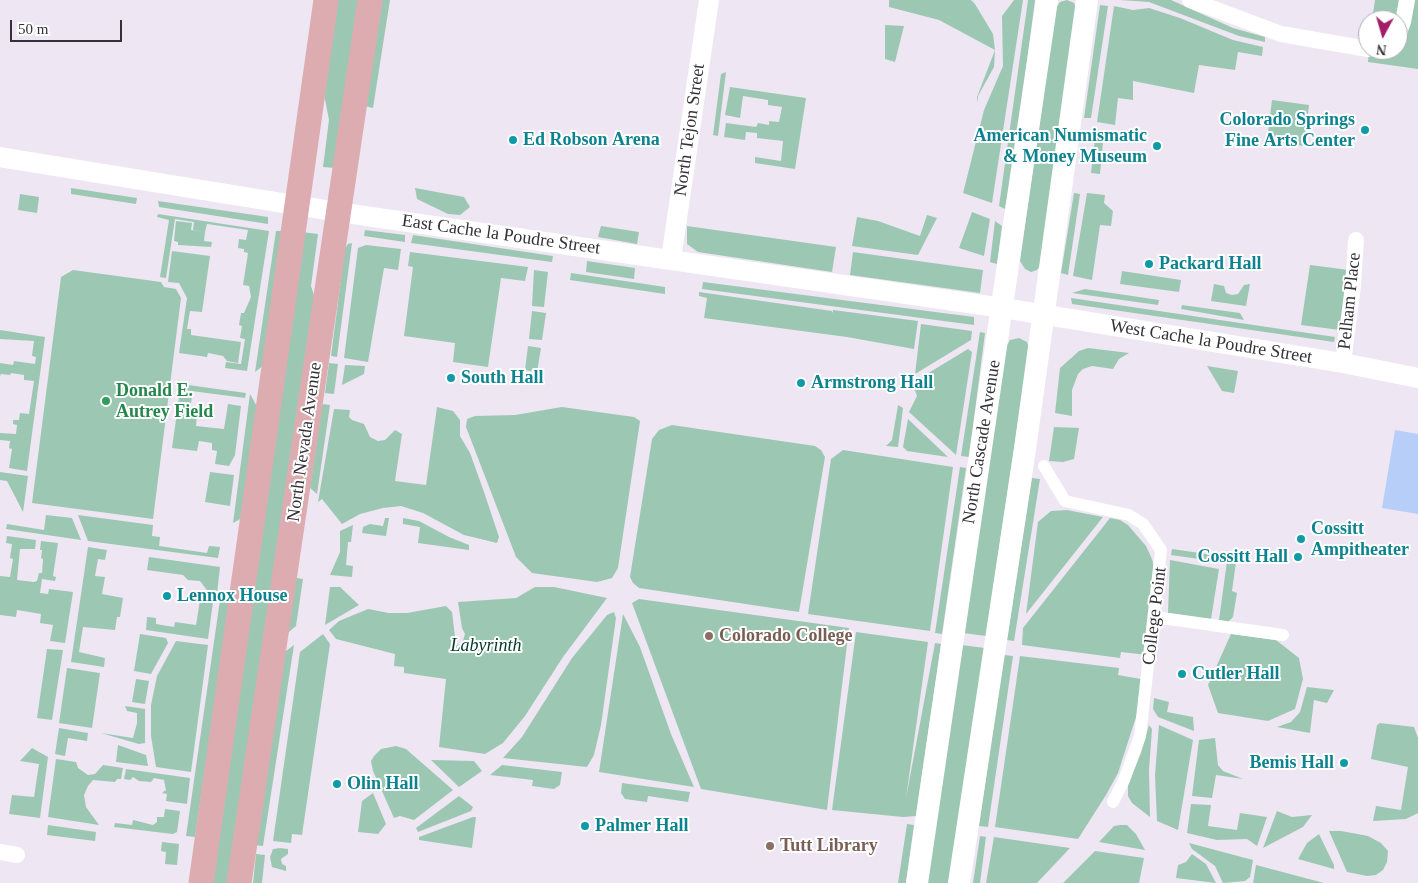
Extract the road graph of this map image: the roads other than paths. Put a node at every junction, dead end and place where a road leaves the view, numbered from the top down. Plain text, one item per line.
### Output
1 (326, 0) edge
2 (370, 0) edge
3 (709, 0) edge
4 (1047, 0) edge
5 (1087, 0) edge
6 (1190, 0) edge
7 (1358, 47) edge
8 (0, 157) edge
9 (297, 205) junction
10 (338, 212) junction
11 (1356, 240) dead end
12 (671, 259) junction
13 (1003, 308) junction
14 (1043, 315) junction
15 (1343, 363) junction
16 (1418, 378) edge
17 (1044, 466) dead end
18 (1154, 617) junction
19 (1284, 635) dead end
20 (1113, 802) dead end
21 (0, 852) edge
22 (17, 855) dead end
23 (201, 883) edge
24 (239, 883) edge
25 (917, 883) edge
26 (959, 883) edge

1 - 9 main road
2 - 10 main road, North Nevada Avenue
3 - 12 street, North Tejon Street
4 - 13 main road, North Cascade Avenue
5 - 14 main road
6 - 7 street
8 - 9 street, East Cache la Poudre Street
9 - 10 street, East Cache la Poudre Street
9 - 23 main road
10 - 12 street, East Cache la Poudre Street
10 - 24 main road, North Nevada Avenue
11 - 15 street, Pelham Place
12 - 13 street, East Cache la Poudre Street
13 - 14 street, West Cache la Poudre Street
13 - 25 main road, North Cascade Avenue
14 - 15 street, West Cache la Poudre Street
14 - 26 main road
15 - 16 street, West Cache la Poudre Street
17 - 18 street, College Point
18 - 19 street
18 - 20 street, College Point
21 - 22 street

